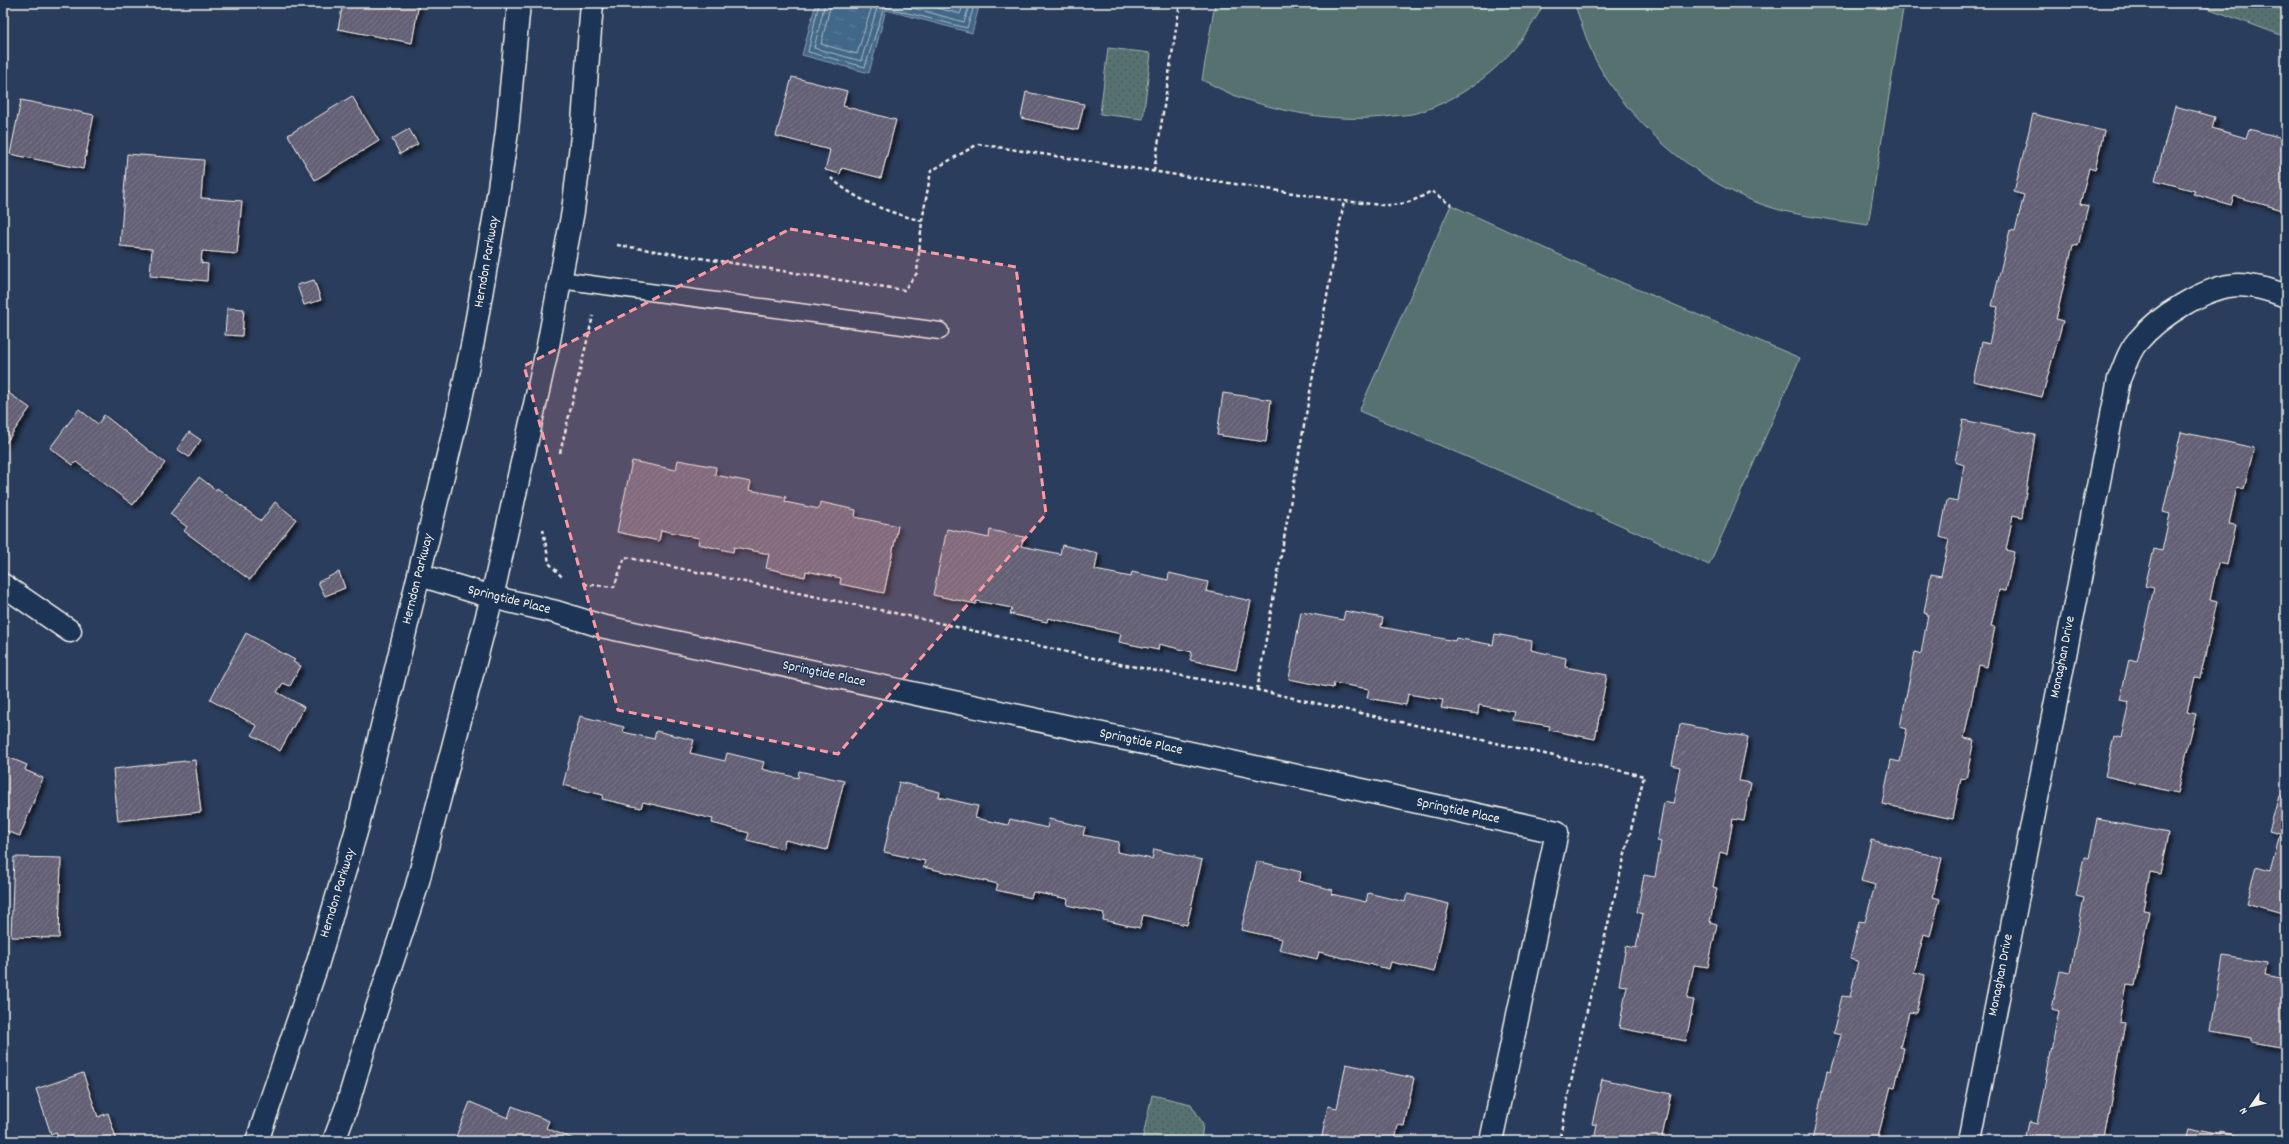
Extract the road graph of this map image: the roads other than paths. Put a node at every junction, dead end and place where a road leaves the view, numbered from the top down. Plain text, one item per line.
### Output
1 (519, 3) edge
2 (592, 3) edge
3 (560, 280) junction
4 (2286, 296) edge
5 (940, 331) dead end
6 (420, 575) junction
7 (3, 585) edge
8 (492, 597) junction
9 (70, 631) dead end
10 (257, 1141) edge
11 (334, 1141) edge
12 (1491, 1141) edge
13 (1970, 1141) edge

1 - 6 street, Herndon Parkway
2 - 3 street
3 - 5 lane
3 - 8 street
4 - 13 street, Monaghan Drive
6 - 8 street, Springtide Place
6 - 10 street, Herndon Parkway
7 - 9 street
8 - 11 street
8 - 12 street, Springtide Place

